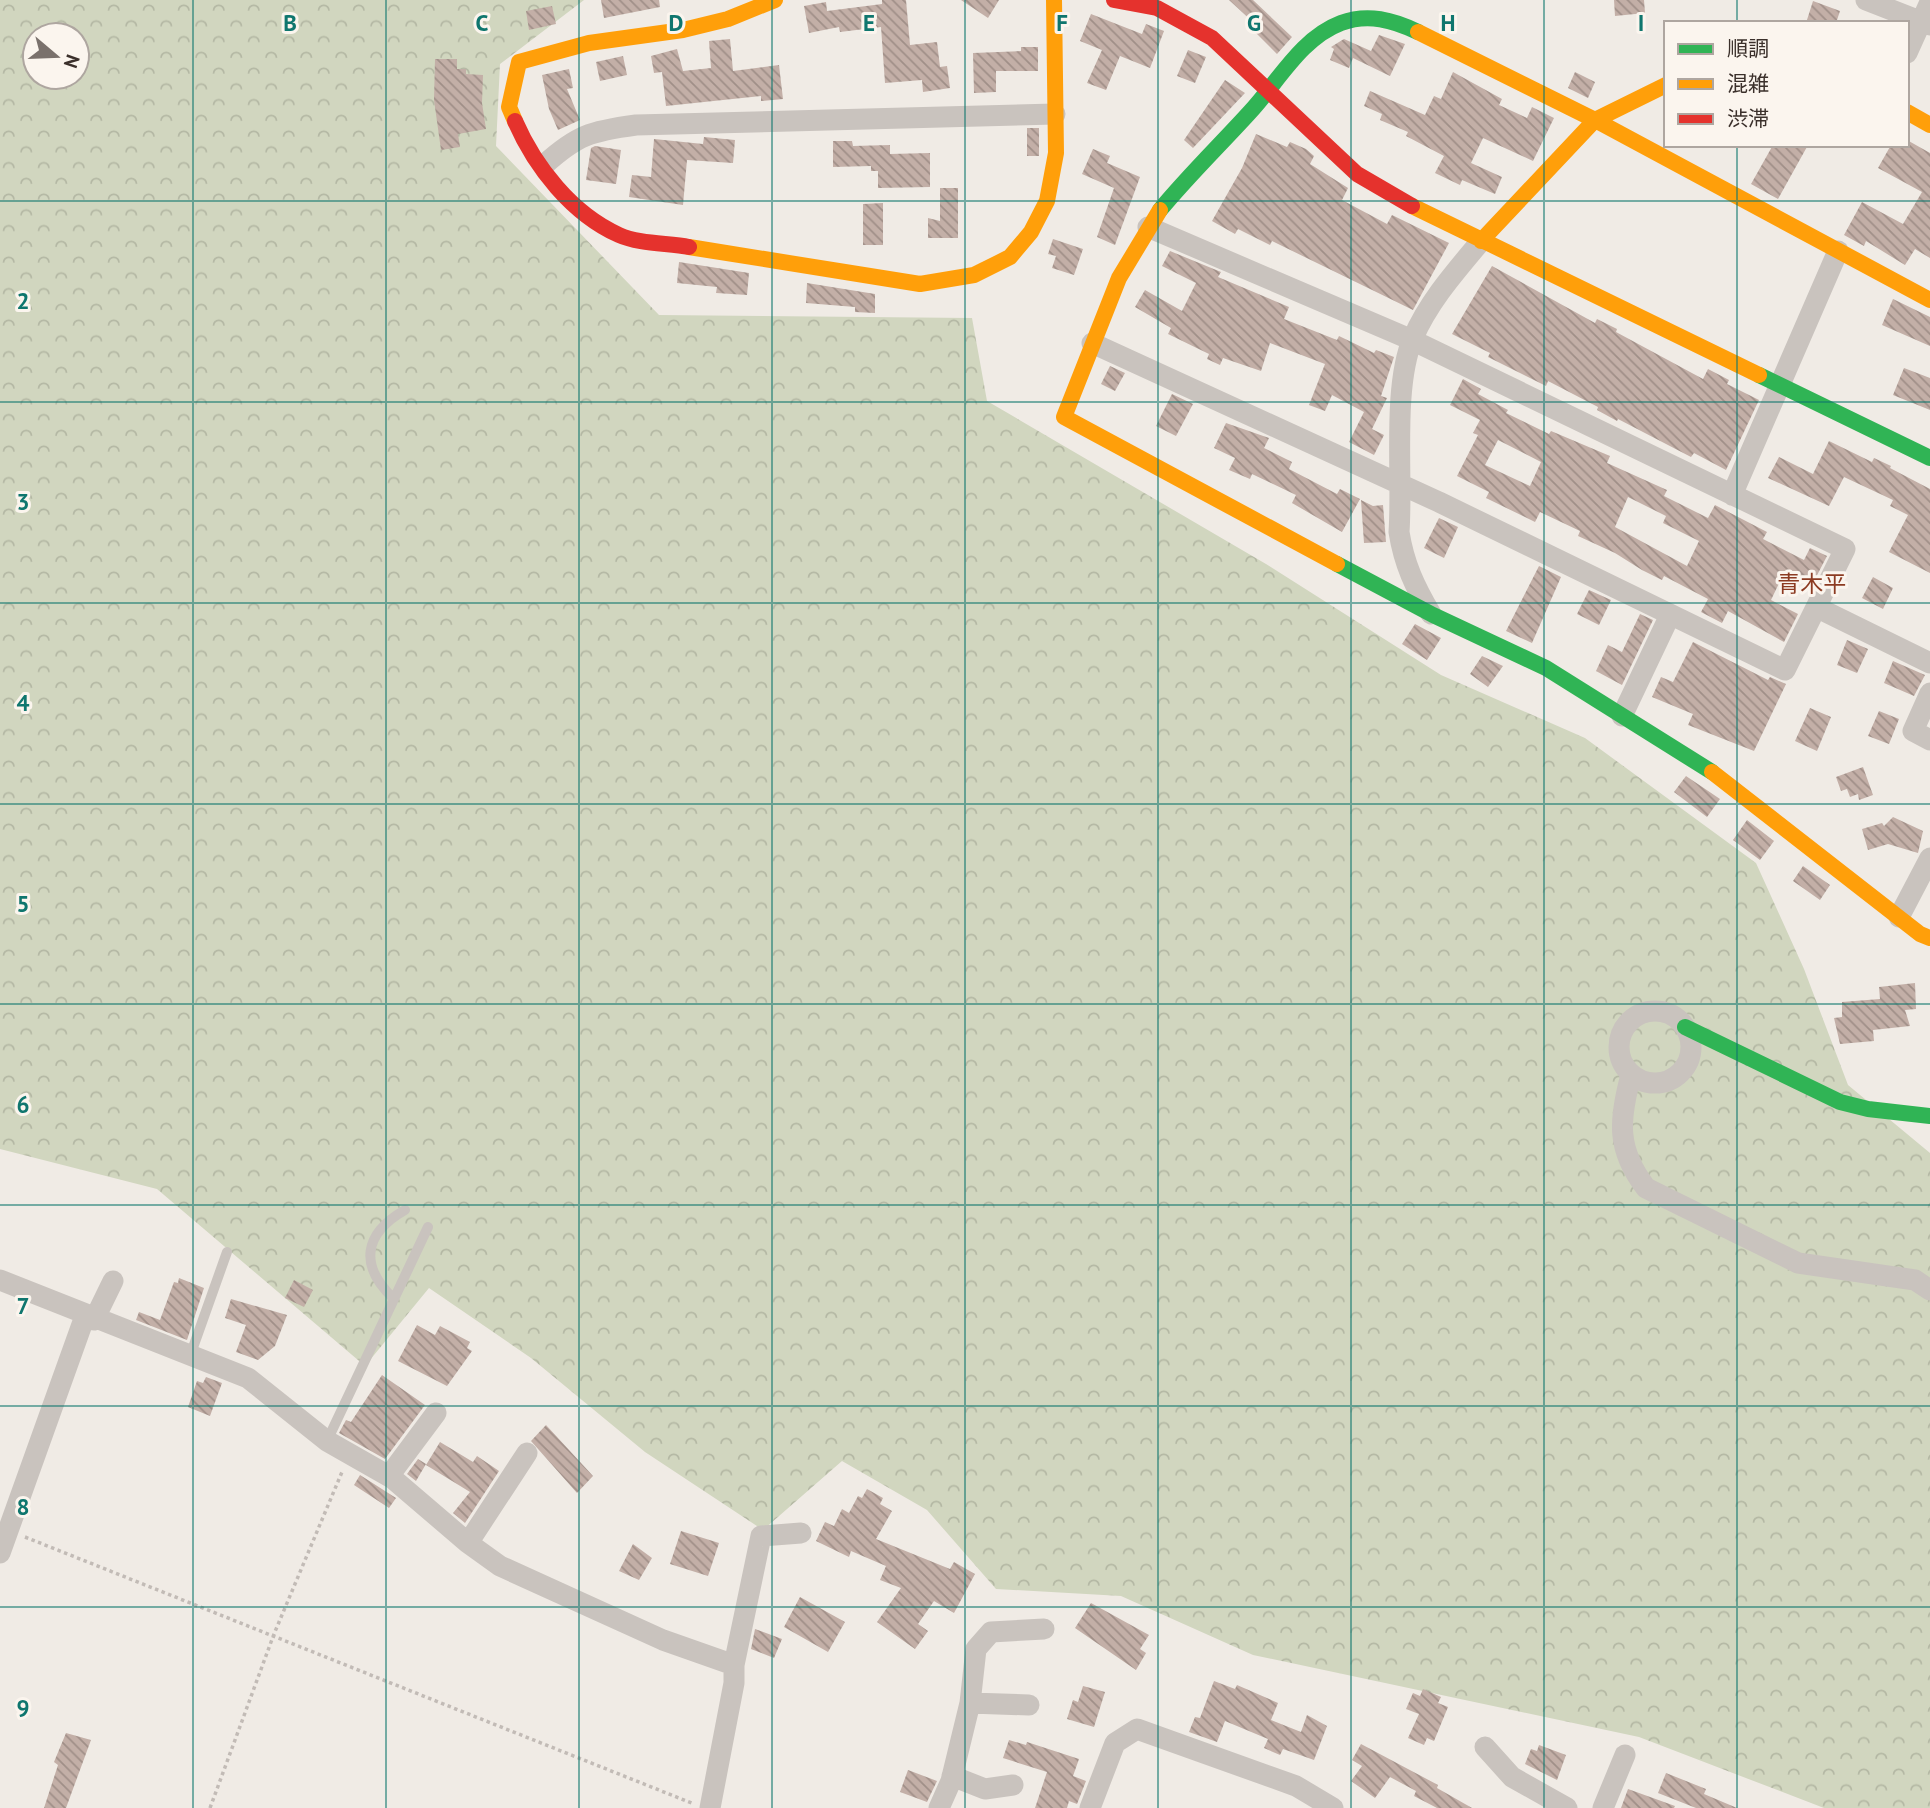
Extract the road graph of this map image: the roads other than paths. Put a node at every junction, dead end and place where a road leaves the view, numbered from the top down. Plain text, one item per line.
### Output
1 (775, 0) edge
2 (1054, 0) edge
3 (1114, 0) edge
4 (1866, 0) edge
5 (1927, 16) edge
6 (1909, 49) edge
7 (1664, 86) edge
8 (1268, 92) junction
9 (1909, 113) edge
10 (1055, 114) junction
11 (1595, 120) junction
12 (1930, 125) edge
13 (544, 165) junction
14 (1149, 227) junction
15 (1481, 241) junction
16 (1838, 251) junction
17 (1930, 300) edge
18 (1412, 340) junction
19 (1092, 343) junction
20 (1781, 386) junction
21 (1930, 458) edge
22 (1402, 485) junction
23 (1732, 495) junction
24 (1818, 608) junction
25 (1433, 615) junction
26 (1670, 615) junction
27 (1930, 663) edge
28 (1930, 693) edge
29 (1622, 716) junction
30 (1930, 740) edge
31 (1930, 858) edge
32 (1899, 917) junction
33 (1930, 938) edge
34 (1685, 1027) junction
35 (1631, 1074) junction
36 (1930, 1116) edge
37 (405, 1210) dead end
38 (428, 1227) dead end
39 (227, 1252) dead end
40 (0, 1280) edge
41 (113, 1281) dead end
42 (1930, 1290) edge
43 (394, 1299) junction
44 (90, 1318) junction
45 (190, 1356) junction
46 (436, 1413) dead end
47 (327, 1441) junction
48 (527, 1453) dead end
49 (389, 1476) junction
50 (801, 1532) dead end
51 (468, 1543) junction
52 (0, 1553) edge
53 (1044, 1629) dead end
54 (734, 1665) junction
55 (970, 1703) junction
56 (1029, 1705) dead end
57 (1485, 1747) dead end
58 (1625, 1755) dead end
59 (952, 1776) junction
60 (1013, 1785) dead end
61 (707, 1808) edge
62 (939, 1808) edge
63 (1090, 1808) edge
64 (1333, 1808) edge
65 (1567, 1808) edge
66 (1603, 1808) edge

1 - 13 street
2 - 10 street
3 - 8 street
4 - 5 street
5 - 6 street
7 - 11 street
8 - 11 street
8 - 14 street
8 - 15 street
9 - 12 street
10 - 13 street
10 - 13 street
11 - 15 street
11 - 16 street
14 - 18 street
14 - 19 street
15 - 18 street
15 - 20 street
16 - 17 street
16 - 20 street
18 - 22 street
18 - 23 street
19 - 22 street
19 - 25 street
20 - 21 street
20 - 23 street
22 - 25 street
22 - 26 street
23 - 24 street
24 - 26 street
24 - 27 street
25 - 29 street
26 - 29 street
28 - 30 street
29 - 32 street
31 - 32 street
32 - 33 street
34 - 35 street
34 - 35 street
34 - 36 street
35 - 42 street
37 - 43 lane
38 - 43 lane
39 - 45 lane
40 - 44 street
41 - 44 street
43 - 47 lane
44 - 45 street
44 - 52 street
45 - 47 street
46 - 49 street
47 - 49 street
48 - 51 street
49 - 51 street
50 - 54 street
51 - 54 street
53 - 55 street
54 - 61 street
55 - 56 street
55 - 59 street
57 - 65 street
58 - 66 street
59 - 60 street
59 - 62 street
63 - 64 street

